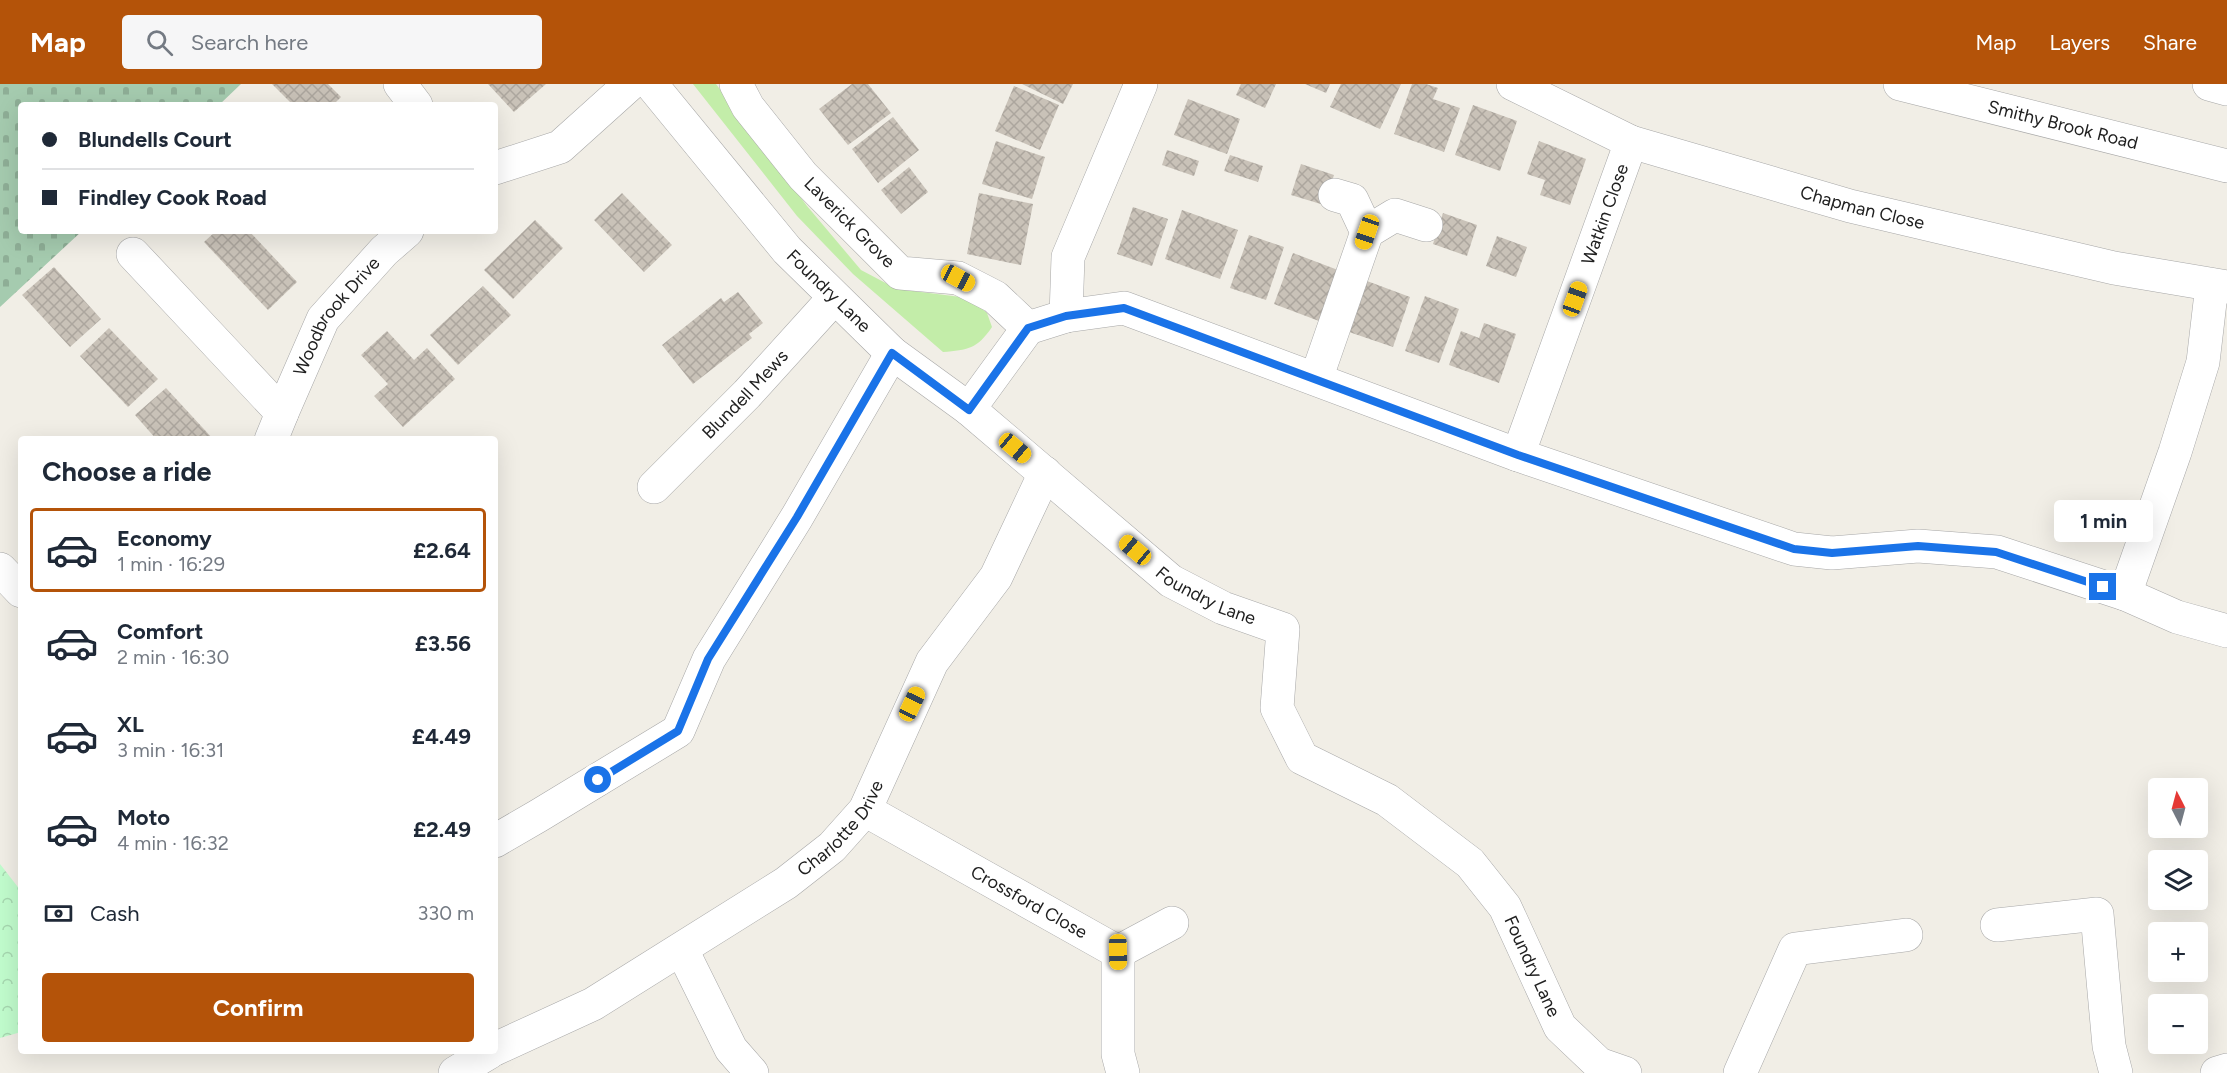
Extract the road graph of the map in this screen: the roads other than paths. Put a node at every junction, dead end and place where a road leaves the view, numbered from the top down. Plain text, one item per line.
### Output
1 (400, 84) edge
2 (630, 84) edge
3 (651, 84) edge
4 (736, 84) edge
5 (1140, 84) edge
6 (1513, 84) edge
7 (1901, 84) edge
8 (2210, 84) edge
9 (2227, 89) edge
10 (414, 102) edge
11 (1631, 142) junction
12 (2227, 166) edge
13 (498, 167) edge
14 (1335, 195) dead end
15 (1426, 225) dead end
16 (1367, 232) junction
17 (404, 234) edge
18 (133, 254) dead end
19 (2219, 286) edge
20 (834, 298) junction
21 (1066, 316) junction
22 (1028, 328) junction
23 (892, 353) junction
24 (1316, 379) junction
25 (969, 410) junction
26 (277, 426) edge
27 (1518, 455) junction
28 (1045, 473) junction
29 (654, 487) dead end
30 (0, 568) edge
31 (18, 588) edge
32 (2125, 594) junction
33 (2227, 631) edge
34 (865, 810) junction
35 (498, 839) edge
36 (1172, 923) dead end
37 (1997, 926) dead end
38 (1906, 935) dead end
39 (682, 950) junction
40 (1118, 952) junction
41 (498, 1048) edge
42 (487, 1054) edge
43 (1604, 1070) edge
44 (2227, 1070) edge
45 (455, 1073) edge
46 (752, 1073) edge
47 (1123, 1073) edge
48 (1740, 1073) edge
49 (2116, 1073) edge
50 (2217, 1073) edge

1 - 10 street
2 - 13 street
3 - 20 street, Foundry Lane
4 - 22 street, Laverick Grove
5 - 21 street
6 - 11 street, Chapman Close
7 - 12 street, Smithy Brook Road
8 - 9 street
11 - 19 street, Chapman Close
11 - 27 street, Watkin Close
14 - 16 street
15 - 16 street
16 - 24 street
17 - 26 street, Woodbrook Drive
18 - 26 street, Woodbrook Drive
19 - 32 street
20 - 23 street, Foundry Lane
20 - 29 street, Blundell Mews
21 - 22 street
21 - 24 street
22 - 25 street
23 - 25 street, Foundry Lane
23 - 35 street
24 - 27 street
25 - 28 street, Foundry Lane
27 - 32 street
28 - 34 street, Charlotte Drive
28 - 43 street, Foundry Lane
30 - 31 street
32 - 33 street
34 - 39 street, Charlotte Drive
34 - 40 street, Crossford Close
36 - 40 street
37 - 49 street
38 - 48 street
39 - 41 street, Charlotte Drive
39 - 46 street
40 - 47 street
42 - 45 street
44 - 50 street

